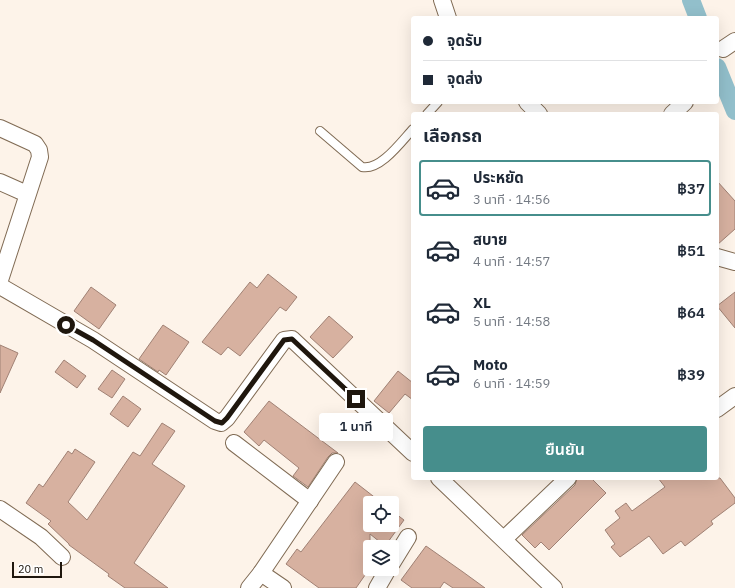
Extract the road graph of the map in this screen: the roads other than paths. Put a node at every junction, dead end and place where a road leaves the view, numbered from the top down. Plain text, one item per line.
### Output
1 (442, 0) edge
2 (447, 16) edge
3 (436, 104) edge
4 (529, 104) edge
5 (683, 104) edge
6 (429, 112) edge
7 (537, 112) edge
8 (674, 112) edge
9 (0, 128) edge
10 (320, 131) dead end
11 (411, 131) edge
12 (0, 182) edge
13 (27, 194) junction
14 (719, 258) edge
15 (735, 262) edge
16 (0, 280) edge
17 (0, 286) edge
18 (735, 396) edge
19 (719, 408) edge
20 (234, 443) dead end
21 (411, 451) edge
22 (336, 462) dead end
23 (442, 480) edge
24 (566, 480) edge
25 (310, 501) junction
26 (0, 509) edge
27 (408, 537) dead end
28 (504, 539) junction
29 (399, 552) edge
30 (62, 557) dead end
31 (261, 573) junction
32 (384, 576) edge
33 (249, 588) edge
34 (283, 588) edge
35 (377, 588) edge
36 (554, 588) edge

1 - 2 street
3 - 6 lane
4 - 7 street
5 - 8 street
9 - 13 street
10 - 11 lane
12 - 13 street
13 - 16 street
14 - 15 street
17 - 21 street
18 - 19 street
20 - 25 street
22 - 25 street
23 - 28 street
24 - 28 street
25 - 31 street
26 - 30 street
27 - 29 street
28 - 36 street
31 - 33 street
31 - 34 street
32 - 35 street

